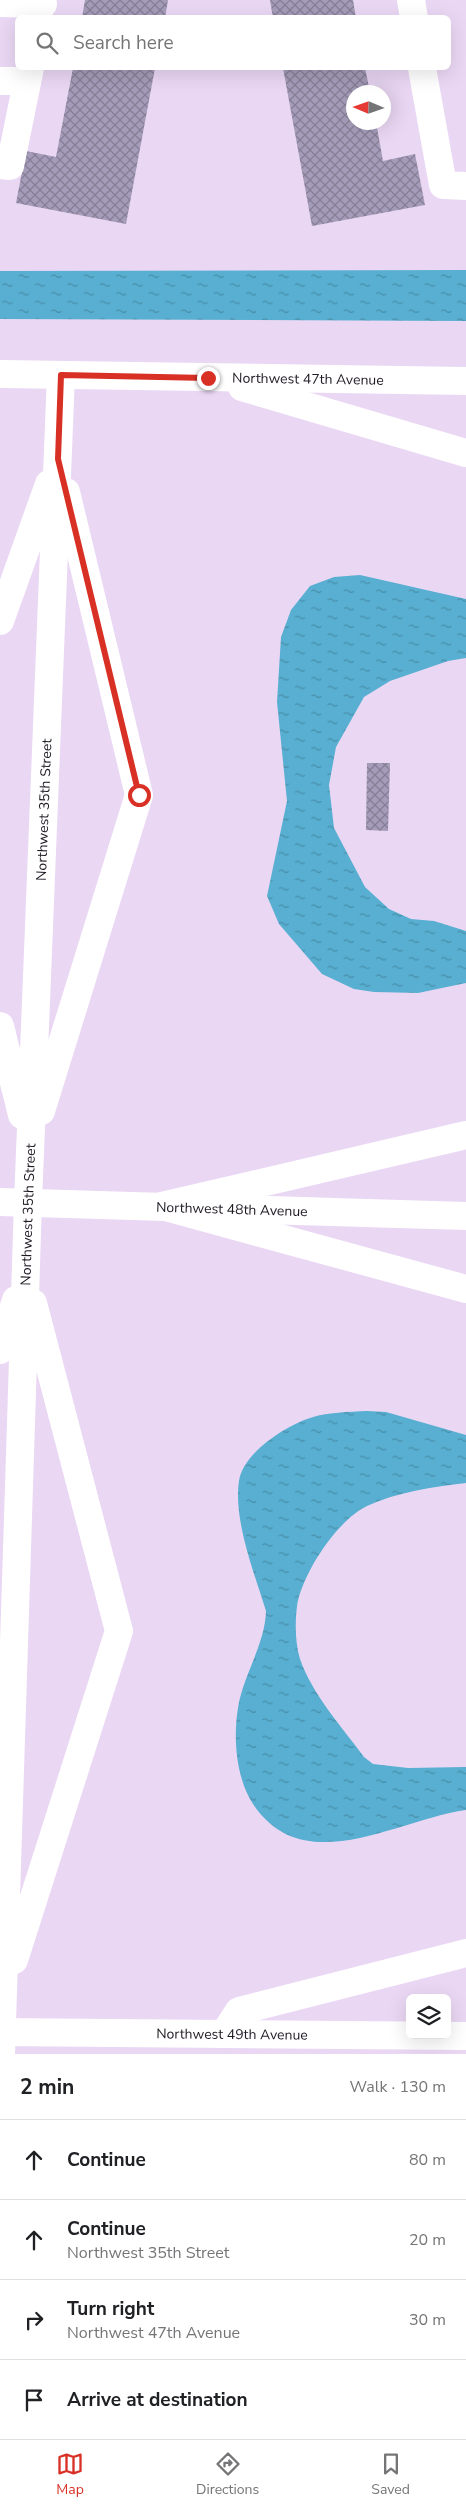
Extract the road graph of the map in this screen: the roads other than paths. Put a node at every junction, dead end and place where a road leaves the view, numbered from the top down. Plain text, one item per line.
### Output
1 (411, 0) edge
2 (0, 4) edge
3 (42, 7) edge
4 (414, 15) edge
5 (423, 70) edge
6 (28, 74) edge
7 (0, 81) edge
8 (0, 165) edge
9 (455, 185) edge
10 (0, 374) edge
11 (61, 375) junction
12 (208, 378) junction
13 (466, 381) edge
14 (466, 453) edge
15 (58, 459) junction
16 (0, 621) edge
17 (0, 1026) edge
18 (466, 1135) edge
19 (30, 1147) junction
20 (0, 1202) edge
21 (28, 1202) junction
22 (162, 1206) junction
23 (466, 1216) edge
24 (26, 1272) junction
25 (466, 1289) edge
26 (0, 1350) edge
27 (466, 1953) edge
28 (2, 1986) edge
29 (224, 2034) junction
30 (466, 2036) edge
31 (1, 2039) edge

1 - 4 street
2 - 3 street
5 - 9 street
6 - 7 street
6 - 8 street
10 - 11 street, Northwest 47th Avenue
11 - 12 street, Northwest 47th Avenue
11 - 15 street, Northwest 35th Street
12 - 13 street, Northwest 47th Avenue
12 - 14 street
15 - 16 street
15 - 19 street, Northwest 35th Street
15 - 19 street
17 - 19 street
18 - 22 street
19 - 21 street, Northwest 35th Street
20 - 21 street, Northwest 48th Avenue
21 - 22 street, Northwest 48th Avenue
21 - 24 street, Northwest 35th Street
22 - 23 street, Northwest 48th Avenue
22 - 25 street
24 - 26 street
24 - 28 street, Northwest 35th Street
24 - 28 street
27 - 29 street
28 - 31 street, Northwest 35th Street
29 - 30 street, Northwest 49th Avenue
29 - 31 street, Northwest 49th Avenue

